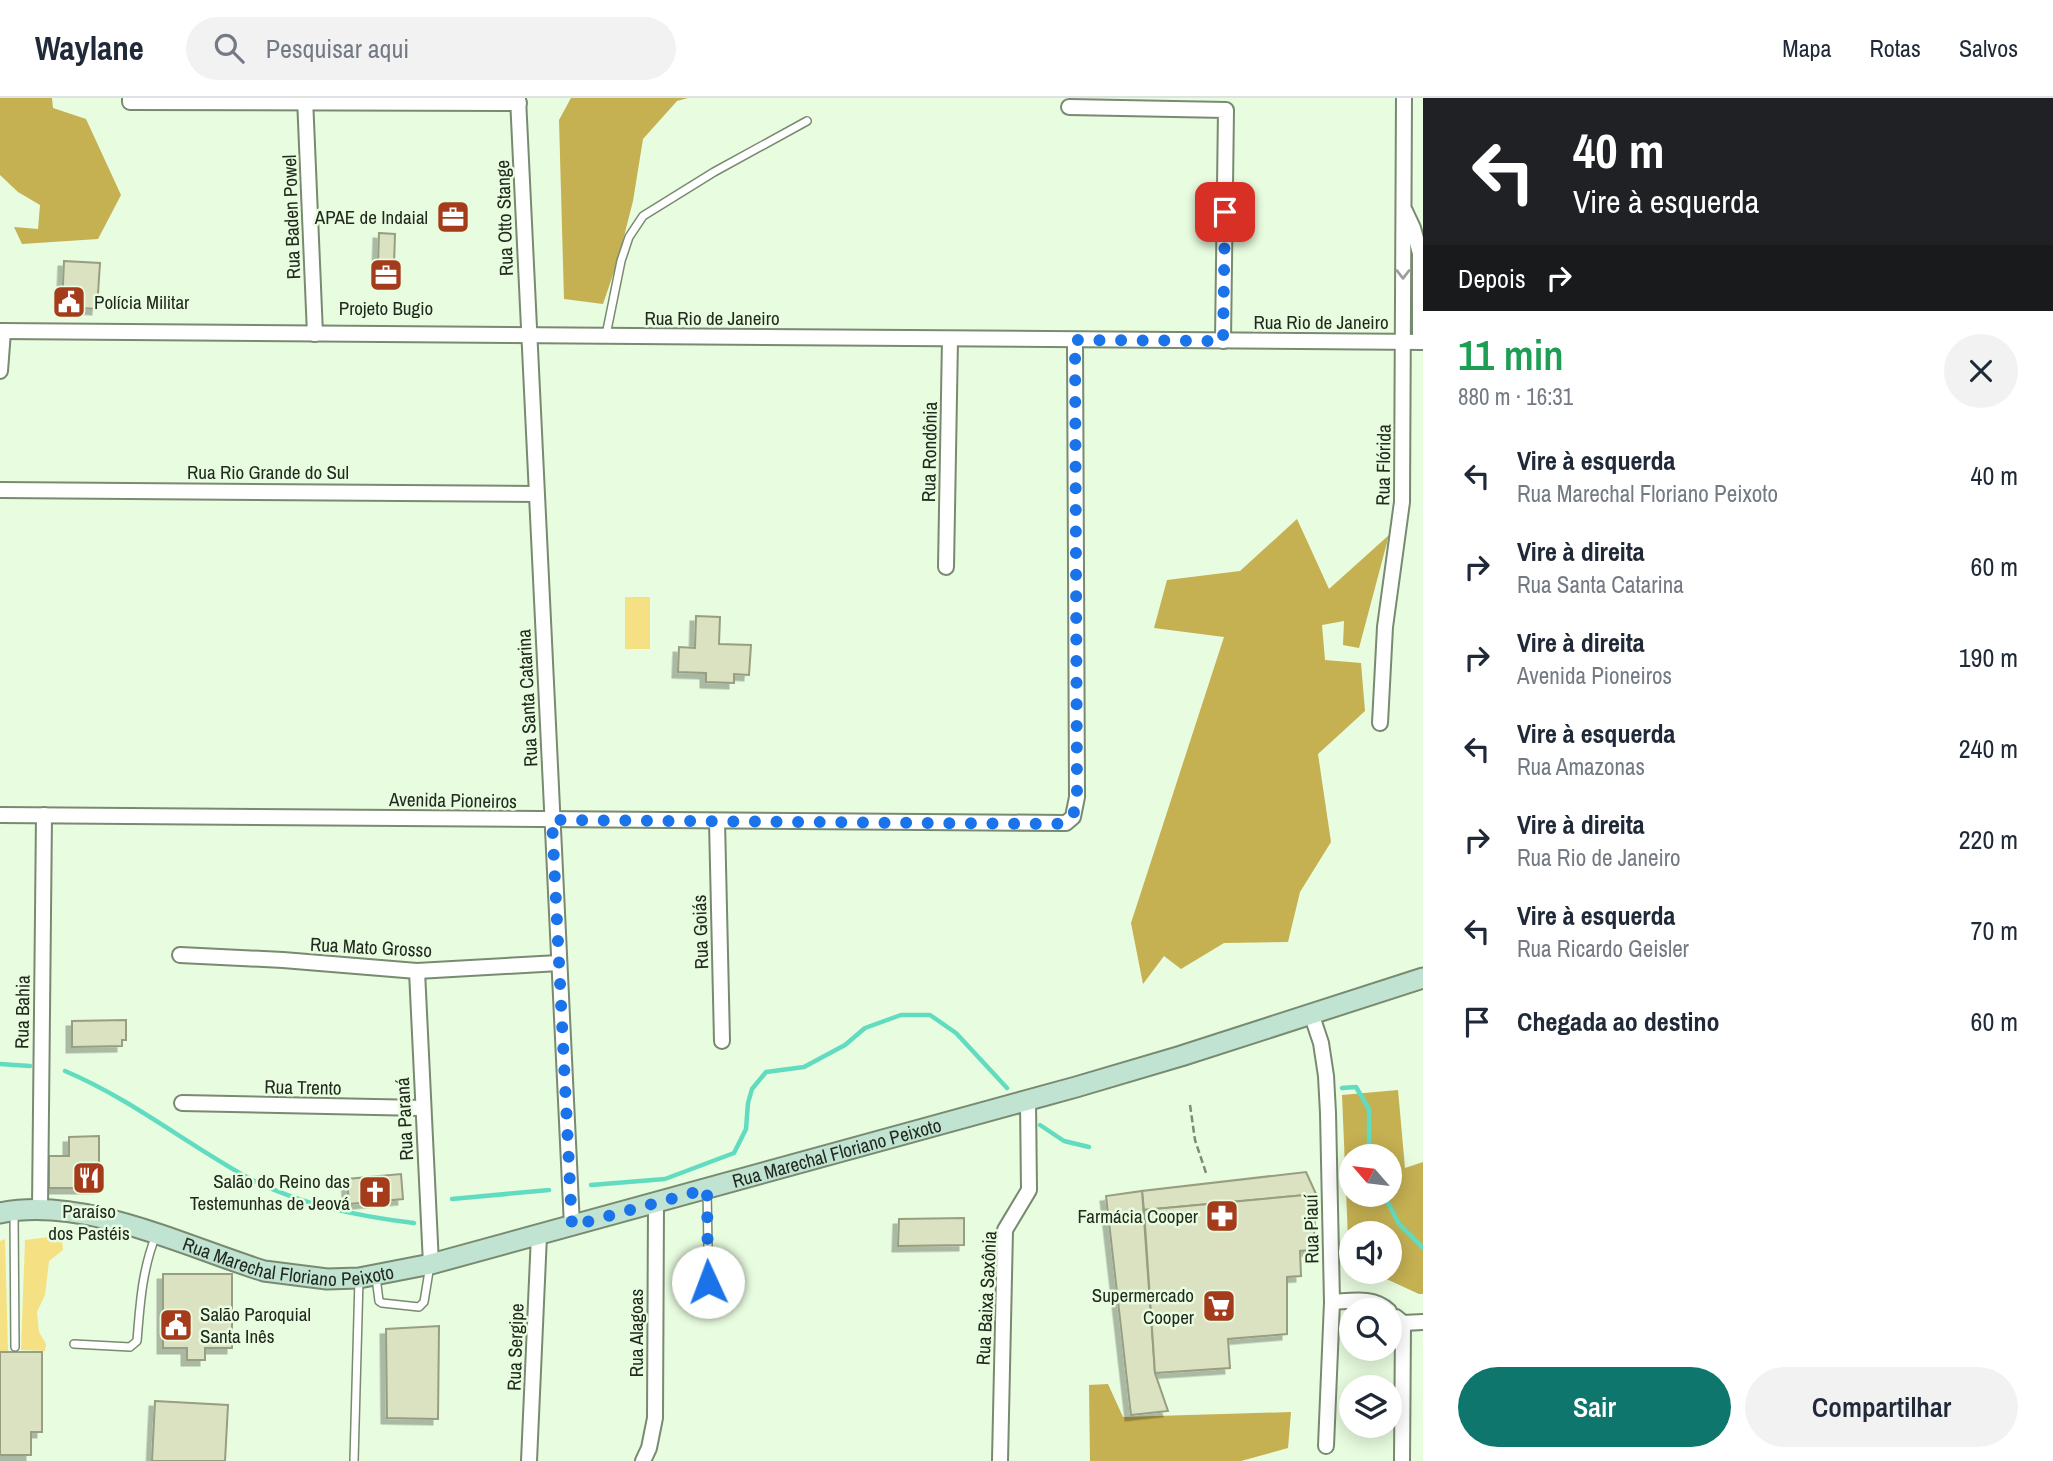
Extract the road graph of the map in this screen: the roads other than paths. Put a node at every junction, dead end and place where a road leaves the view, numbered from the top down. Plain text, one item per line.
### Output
1 (1404, 98) edge
2 (130, 100) edge
3 (305, 100) edge
4 (518, 100) edge
5 (1143, 103) edge
6 (1069, 107) dead end
7 (807, 121) dead end
8 (1403, 206) junction
9 (1, 331) edge
10 (315, 334) junction
11 (528, 335) junction
12 (606, 336) junction
13 (950, 339) junction
14 (1075, 340) junction
15 (1223, 341) junction
16 (1403, 342) junction
17 (1421, 342) edge
18 (0, 371) edge
19 (0, 489) edge
20 (536, 494) junction
21 (946, 567) dead end
22 (1380, 723) dead end
23 (0, 815) edge
24 (44, 815) junction
25 (552, 820) junction
26 (717, 821) junction
27 (180, 955) dead end
28 (559, 963) junction
29 (417, 971) junction
30 (1423, 978) edge
31 (1311, 1013) junction
32 (722, 1041) dead end
33 (1028, 1101) junction
34 (182, 1103) dead end
35 (423, 1108) junction
36 (707, 1189) junction
37 (656, 1203) junction
38 (40, 1209) junction
39 (7, 1212) edge
40 (572, 1226) junction
41 (156, 1235) junction
42 (539, 1235) junction
43 (431, 1264) junction
44 (368, 1277) junction
45 (1332, 1301) junction
46 (1339, 1301) edge
47 (709, 1307) dead end
48 (1423, 1322) edge
49 (1403, 1323) joint
50 (75, 1344) dead end
51 (15, 1347) dead end
52 (1326, 1446) dead end
53 (355, 1461) edge
54 (529, 1461) edge
55 (643, 1461) edge
56 (1000, 1461) edge
57 (1402, 1461) edge

1 - 8 street, Rua Flórida
2 - 3 street
3 - 4 street
3 - 10 street, Rua Baden Powel
4 - 11 street, Rua Otto Stange
5 - 6 street
5 - 15 street
7 - 12 lane
8 -> 16 street, Rua Flórida
8 - 17 street, Rua Flórida
9 - 10 street, Rua Rio de Janeiro
9 - 18 street
10 - 11 street, Rua Rio de Janeiro
11 - 12 street, Rua Rio de Janeiro
11 - 20 street, Rua Santa Catarina
12 - 13 street, Rua Rio de Janeiro
13 - 14 street, Rua Rio de Janeiro
13 - 21 street, Rua Rondônia
14 - 15 street, Rua Rio de Janeiro
14 - 26 street, Avenida Pioneiros
15 - 16 street, Rua Rio de Janeiro
16 - 17 street, Rua Rio de Janeiro
16 - 22 street, Rua Flórida
19 - 20 street, Rua Rio Grande do Sul
20 - 25 street, Rua Santa Catarina
23 - 24 street, Avenida Pioneiros
24 - 25 street, Avenida Pioneiros
24 - 38 street, Rua Bahia
25 - 26 street, Avenida Pioneiros
25 - 28 street, Rua Santa Catarina
26 - 32 street, Rua Goiás
27 - 29 street, Rua Mato Grosso
28 - 29 street, Rua Mato Grosso
28 - 40 street, Rua Santa Catarina
29 - 35 street, Rua Paraná
30 - 31 main road, Rua Marechal Floriano Peixoto
31 - 33 main road, Rua Marechal Floriano Peixoto
31 - 45 street, Rua Piauí
33 - 36 main road, Rua Marechal Floriano Peixoto
33 - 56 street, Rua Baixa Saxônia
34 - 35 street, Rua Trento
35 - 43 street, Rua Paraná
36 - 37 main road, Rua Marechal Floriano Peixoto
36 - 47 lane
37 - 40 main road, Rua Marechal Floriano Peixoto
37 - 55 street, Rua Alagoas
38 - 39 main road, Rua Marechal Floriano Peixoto
38 - 41 main road, Rua Marechal Floriano Peixoto
39 - 51 lane
40 - 42 main road, Rua Marechal Floriano Peixoto
41 - 44 main road, Rua Marechal Floriano Peixoto
41 - 50 lane
42 - 43 main road, Rua Marechal Floriano Peixoto
42 - 54 street, Rua Sergipe
43 - 44 main road, Rua Marechal Floriano Peixoto
43 - 44 lane
44 - 53 lane
45 - 46 street
45 - 52 street, Rua Piauí
48 - 49 street
49 - 57 street

